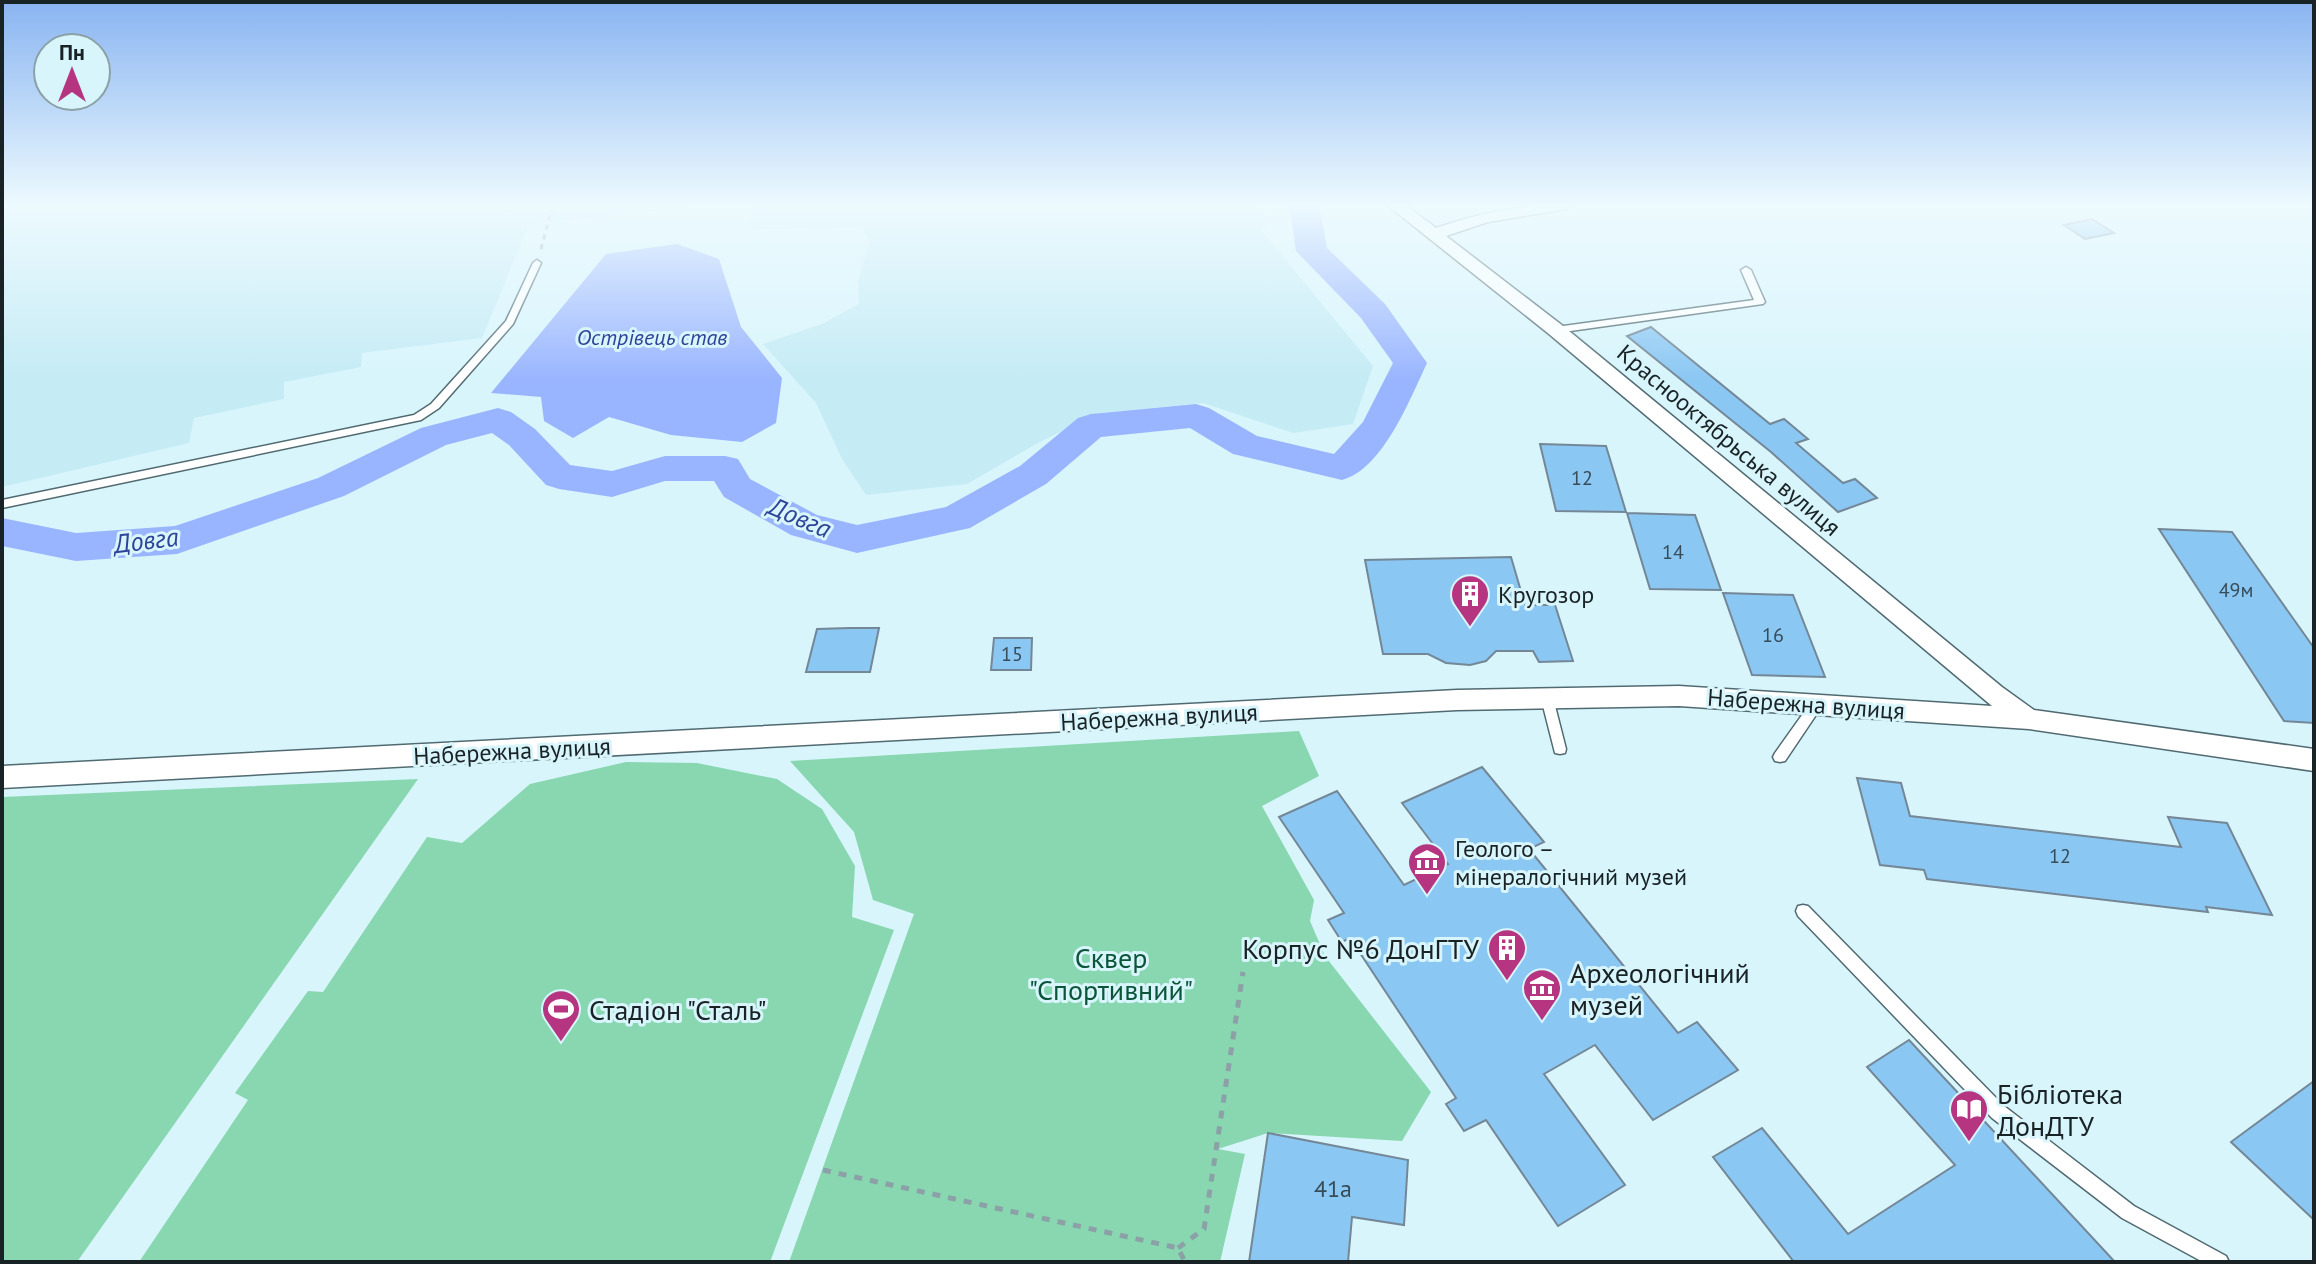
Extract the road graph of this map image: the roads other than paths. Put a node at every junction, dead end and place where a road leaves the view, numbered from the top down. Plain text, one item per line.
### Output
1 (537, 263) dead end
2 (1469, 263) edge
3 (1746, 270) dead end
4 (1556, 330) junction
5 (2, 504) edge
6 (1547, 698) junction
7 (1816, 705) junction
8 (2029, 719) junction
9 (1560, 749) dead end
10 (1780, 757) dead end
11 (2314, 760) edge
12 (2, 777) edge
13 (1803, 911) dead end
14 (2220, 1262) edge

1 - 5 lane
2 - 4 street, Краснооктябрьська вулиця
3 - 4 lane
4 - 8 street, Краснооктябрьська вулиця
6 - 7 street, Набережна вулиця
6 - 9 lane
6 - 12 street, Набережна вулиця
7 - 8 street, Набережна вулиця
7 - 10 lane
8 - 11 street, Набережна вулиця
13 - 14 lane

